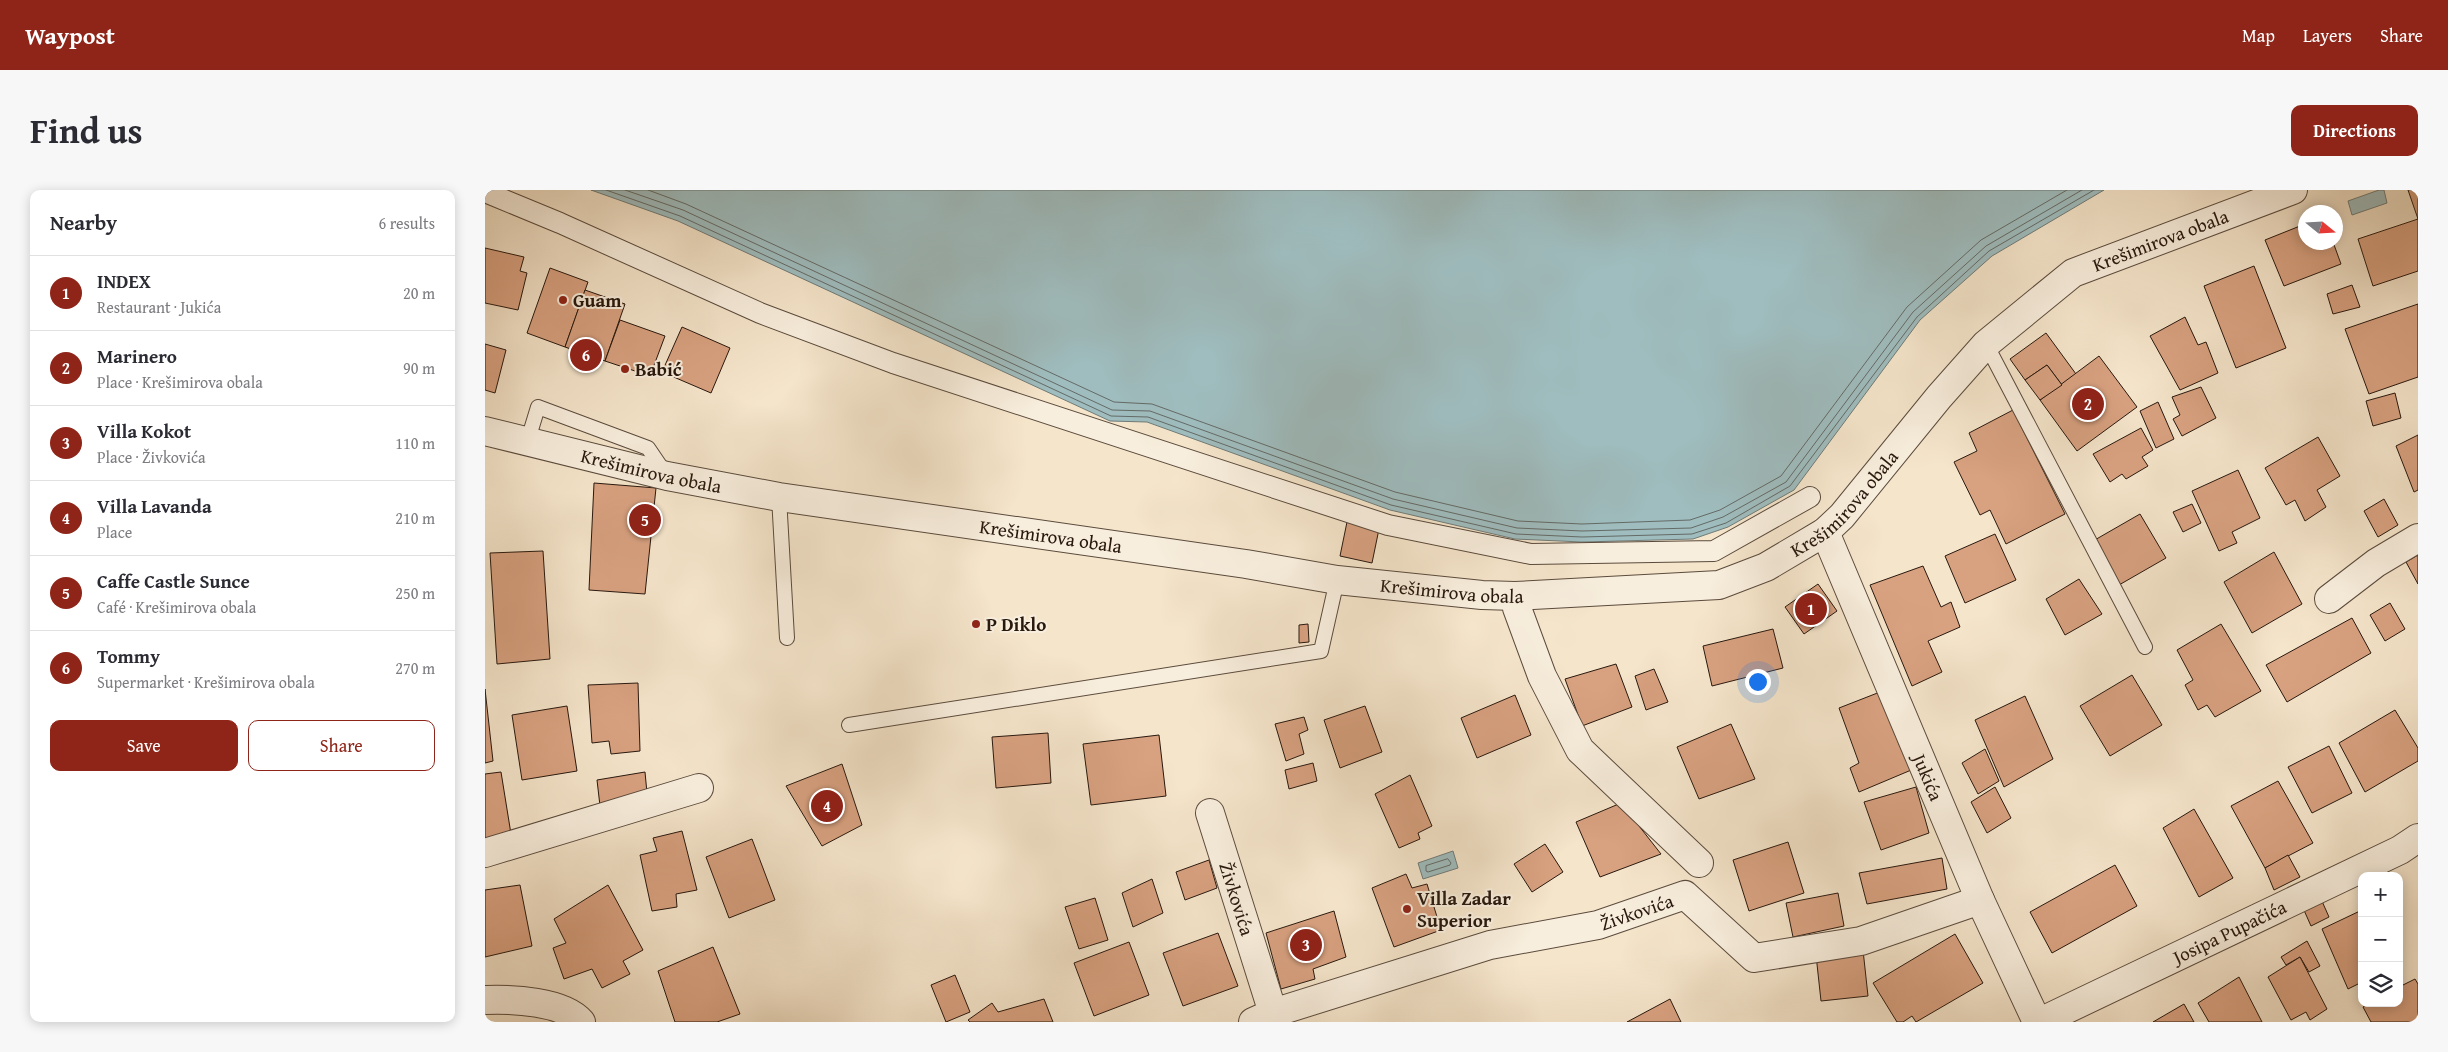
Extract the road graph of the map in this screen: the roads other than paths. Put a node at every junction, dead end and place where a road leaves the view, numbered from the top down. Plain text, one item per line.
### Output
1 (2293, 190) edge
2 (485, 192) edge
3 (1986, 344) junction
4 (485, 431) edge
5 (527, 443) junction
6 (667, 476) junction
7 (779, 497) junction
8 (1810, 497) dead end
9 (1825, 532) junction
10 (2418, 538) edge
11 (1337, 580) junction
12 (1515, 596) junction
13 (2329, 599) dead end
14 (787, 638) dead end
15 (2145, 647) dead end
16 (849, 725) dead end
17 (699, 788) dead end
18 (1210, 814) dead end
19 (2418, 838) edge
20 (485, 853) edge
21 (1699, 863) dead end
22 (1980, 900) junction
23 (485, 1000) edge
24 (1263, 1018) edge
25 (581, 1022) edge
26 (2038, 1022) edge

1 - 3 street, Krešimirova obala
2 - 8 street
3 - 9 street, Krešimirova obala
3 - 15 lane
4 - 5 street, Krešimirova obala
5 - 6 street, Krešimirova obala
5 - 6 lane
6 - 7 street, Krešimirova obala
7 - 11 street, Krešimirova obala
7 - 14 lane
9 - 12 street, Krešimirova obala
9 - 22 street, Jukića
10 - 13 street
11 - 12 street, Krešimirova obala
11 - 16 lane
12 - 21 street
17 - 20 street
18 - 24 street, Živkovića
19 - 26 street, Josipa Pupačića
22 - 24 street, Živkovića
22 - 26 street, Jukića
23 - 25 street

